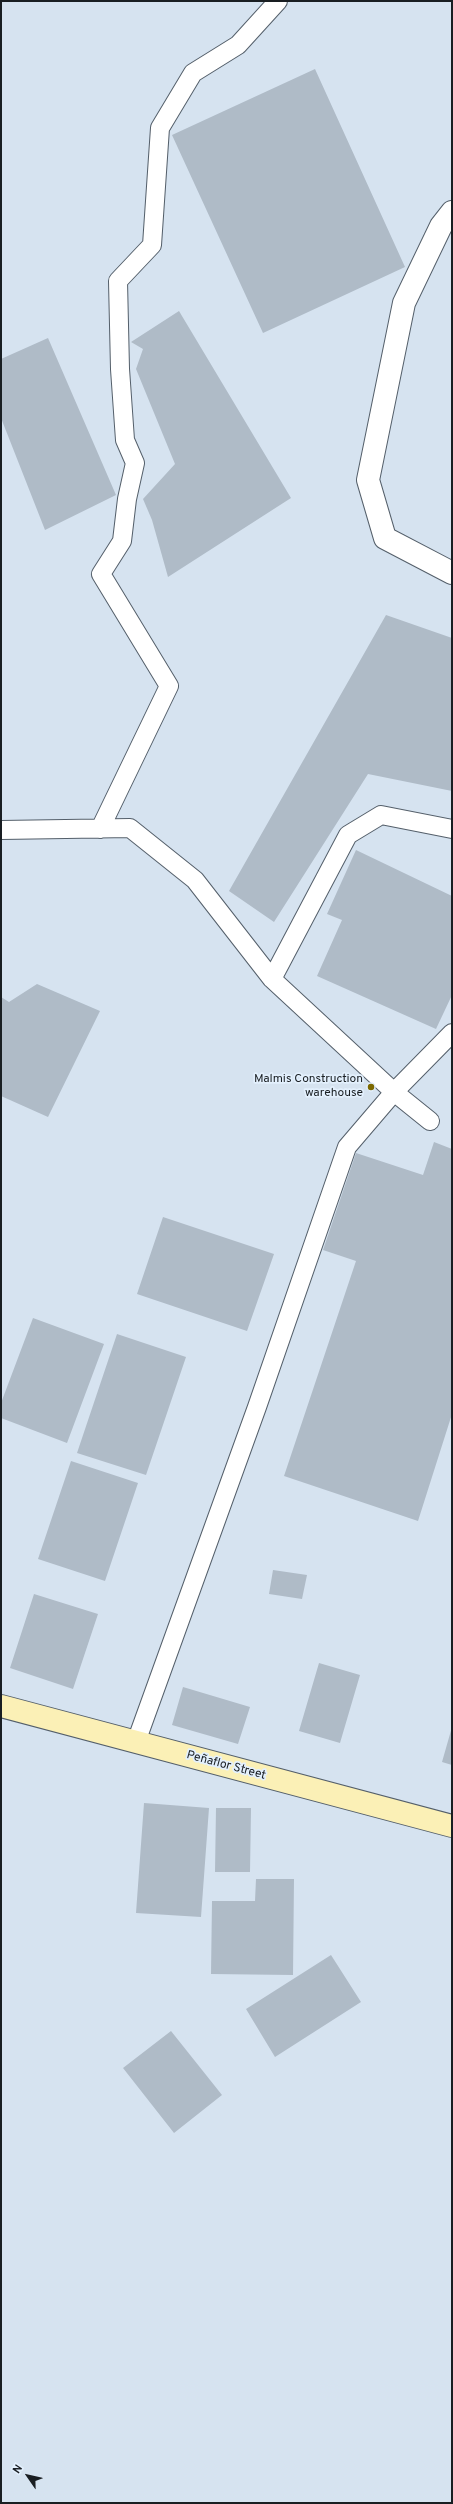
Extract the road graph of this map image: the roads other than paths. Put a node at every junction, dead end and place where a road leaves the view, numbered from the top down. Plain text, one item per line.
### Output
1 (278, 1) edge
2 (452, 212) edge
3 (452, 573) edge
4 (100, 829) junction
5 (452, 829) edge
6 (1, 830) edge
7 (272, 979) junction
8 (452, 1032) edge
9 (394, 1092) junction
10 (430, 1121) dead end
11 (1, 1706) edge
12 (136, 1742) junction
13 (452, 1826) edge

1 - 4 lane
2 - 3 street
4 - 6 lane
4 - 7 lane
5 - 7 lane
7 - 9 lane
8 - 9 lane
9 - 10 lane
9 - 12 lane
11 - 12 main road, Peñaflor Street
12 - 13 main road, Peñaflor Street

